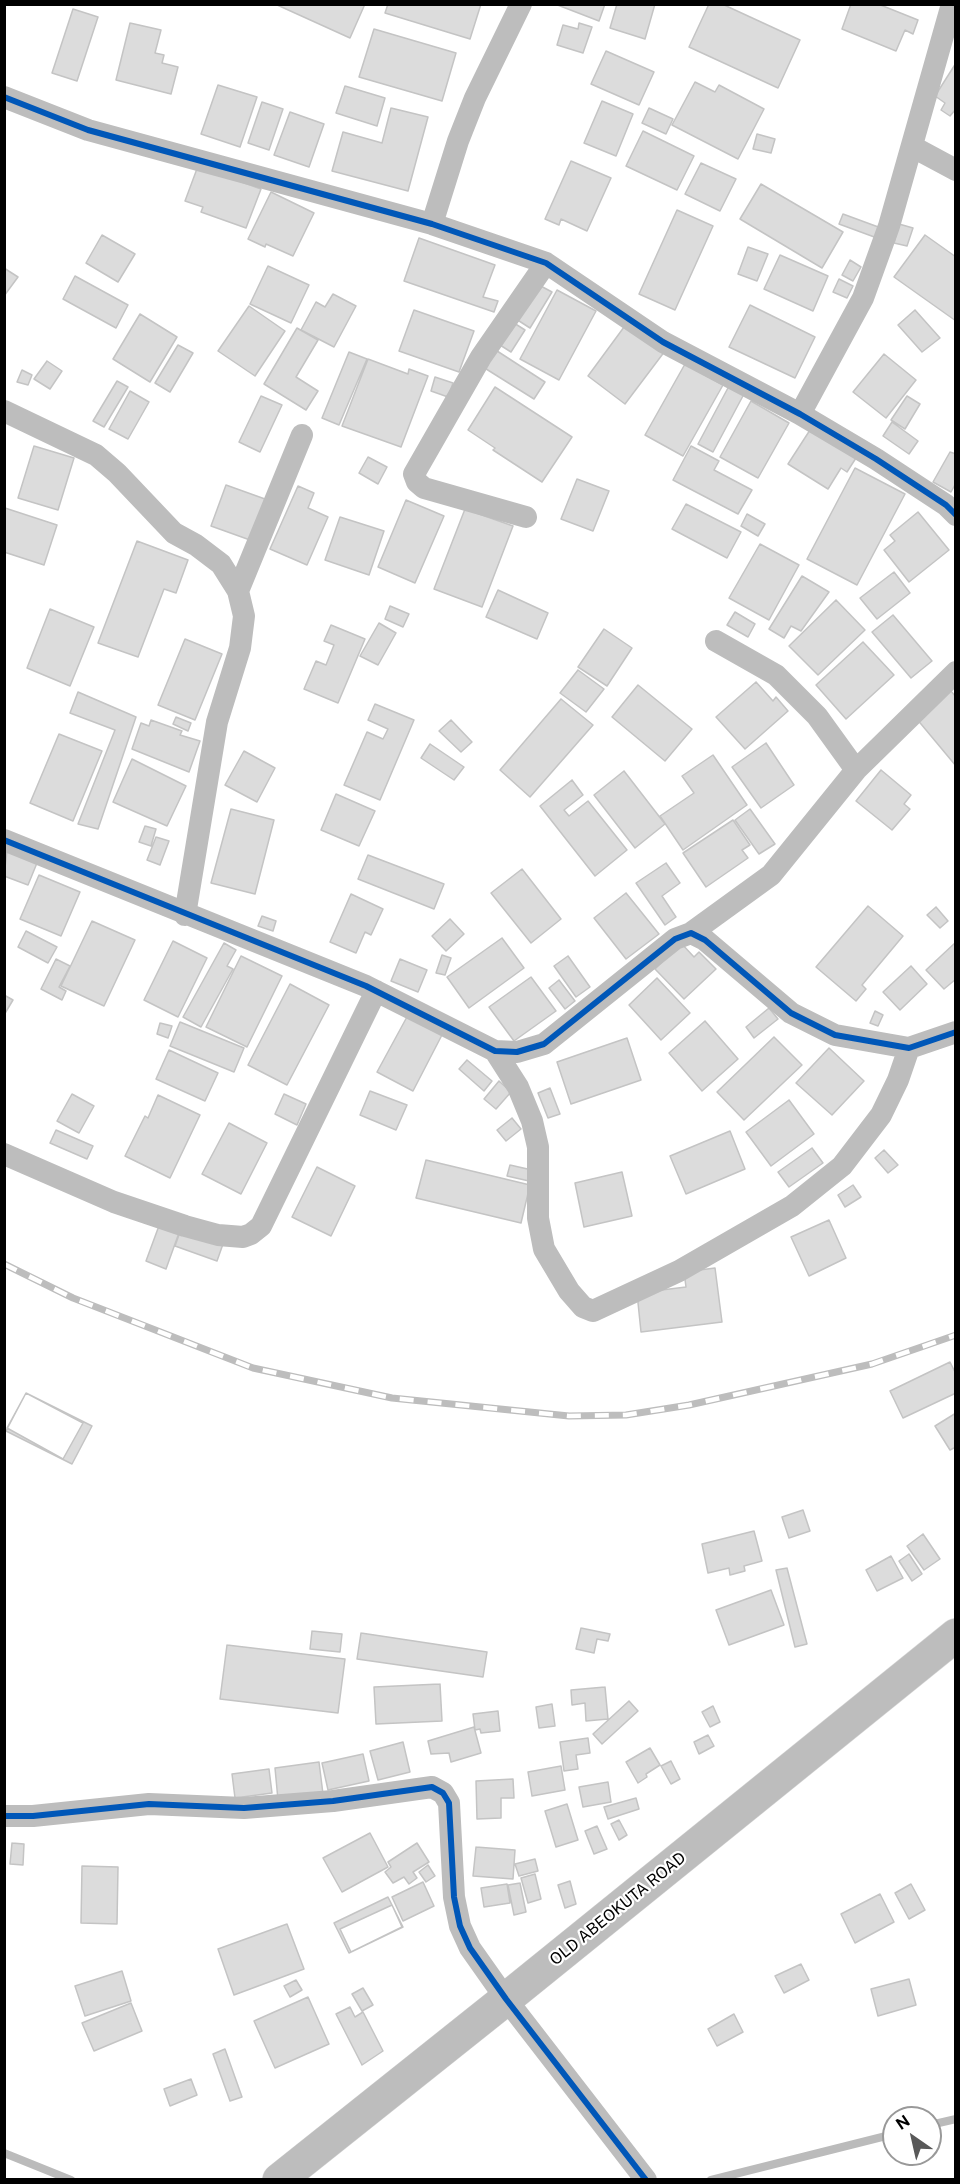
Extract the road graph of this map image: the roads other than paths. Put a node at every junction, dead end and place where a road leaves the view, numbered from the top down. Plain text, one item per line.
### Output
1 (520, 4) edge
2 (952, 4) edge
3 (951, 28) edge
4 (4, 97) edge
5 (912, 147) junction
6 (956, 170) edge
7 (432, 224) junction
8 (546, 263) junction
9 (4, 411) edge
10 (800, 414) junction
11 (302, 435) dead end
12 (956, 515) edge
13 (526, 517) dead end
14 (238, 591) junction
15 (716, 641) dead end
16 (956, 672) edge
17 (856, 770) junction
18 (4, 840) edge
19 (185, 915) junction
20 (691, 933) junction
21 (376, 991) junction
22 (956, 1032) edge
23 (909, 1047) junction
24 (495, 1051) junction
25 (4, 1154) edge
26 (956, 1635) edge
27 (4, 1816) edge
28 (506, 2000) junction
29 (279, 2180) edge
30 (646, 2180) edge

1 - 7 street
2 - 3 street
3 - 5 street
4 - 7 street
5 - 6 street
5 - 10 street
7 - 8 street
8 - 10 street
8 - 13 street
9 - 14 street
10 - 12 street
11 - 14 street
14 - 19 street
15 - 17 street
16 - 17 street
17 - 20 street
18 - 19 street
19 - 21 street
20 - 23 street
20 - 24 street
21 - 24 street
21 - 25 street
22 - 23 street
23 - 24 street
26 - 28 highway, OLD ABEOKUTA ROAD
27 - 28 street
28 - 29 highway, OLD ABEOKUTA ROAD
28 - 30 street

